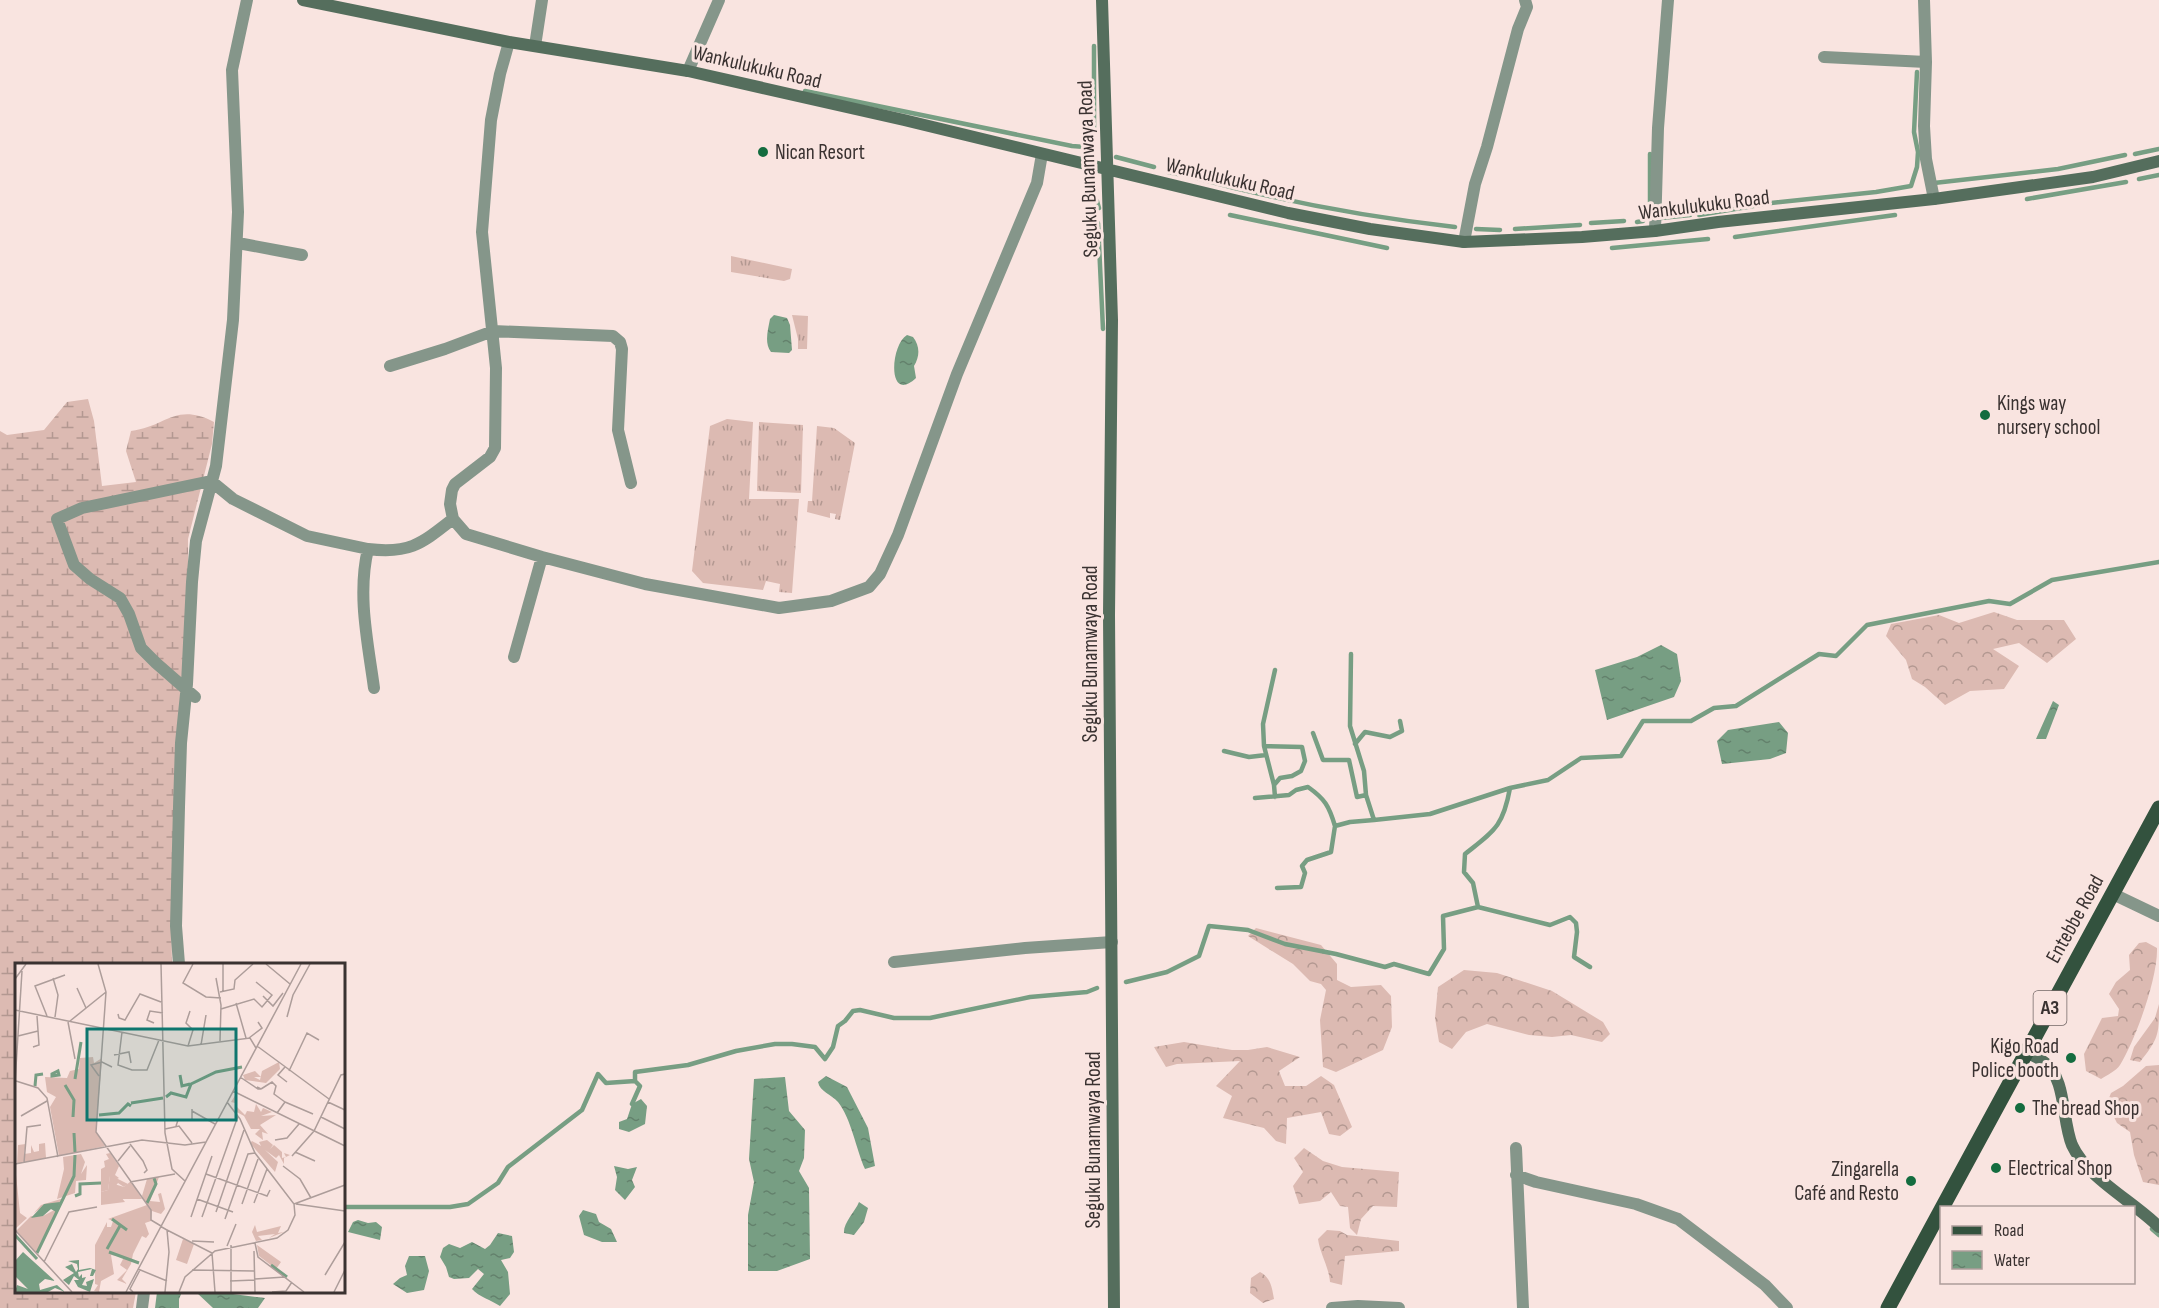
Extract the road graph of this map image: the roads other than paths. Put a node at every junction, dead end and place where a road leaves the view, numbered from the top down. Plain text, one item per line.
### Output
1 (247, 0) edge
2 (303, 0) edge
3 (542, 0) edge
4 (719, 0) edge
5 (1102, 0) edge
6 (1525, 0) edge
7 (1668, 0) edge
8 (1924, 0) edge
9 (509, 42) junction
10 (535, 46) junction
11 (1824, 57) dead end
12 (1926, 62) junction
13 (688, 71) junction
14 (1042, 154) junction
15 (2159, 161) edge
16 (1107, 170) junction
17 (1934, 199) junction
18 (1655, 231) junction
19 (1464, 242) junction
20 (238, 243) junction
21 (302, 255) dead end
22 (493, 331) junction
23 (390, 366) dead end
24 (211, 481) junction
25 (631, 483) dead end
26 (453, 519) junction
27 (368, 549) junction
28 (542, 557) junction
29 (514, 657) dead end
30 (374, 688) dead end
31 (191, 693) junction
32 (2159, 808) edge
33 (2113, 894) junction
34 (2159, 916) edge
35 (1112, 942) junction
36 (894, 962) dead end
37 (179, 963) edge
38 (2025, 1052) junction
39 (1516, 1148) dead end
40 (1516, 1175) junction
41 (1943, 1206) edge
42 (2134, 1206) edge
43 (2135, 1207) edge
44 (1940, 1212) edge
45 (2159, 1227) edge
46 (144, 1293) edge
47 (142, 1308) edge
48 (1114, 1308) edge
49 (1332, 1308) edge
50 (1399, 1308) edge
51 (1523, 1308) edge
52 (1787, 1308) edge
53 (1888, 1308) edge

1 - 20 street
2 - 9 main road, Wankulukuku Road
3 - 10 street
4 - 13 street
5 - 16 main road, Seguku Bunamwaya Road
6 - 19 street
7 - 18 street
8 - 12 street
9 - 10 main road, Wankulukuku Road
9 - 22 street
10 - 13 main road, Wankulukuku Road
11 - 12 street
12 - 17 street
13 - 14 main road, Wankulukuku Road
14 - 16 main road, Wankulukuku Road
14 - 28 street
15 - 17 main road, Wankulukuku Road
16 - 19 main road, Wankulukuku Road
16 - 35 main road, Seguku Bunamwaya Road
17 - 18 main road, Wankulukuku Road
18 - 19 main road, Wankulukuku Road
20 - 21 street
20 - 24 street
22 - 23 street
22 - 25 street
22 - 26 street
24 - 27 street
24 - 31 street
24 - 31 street
26 - 27 street
26 - 28 street
27 - 30 street
28 - 29 street
31 - 37 street
32 - 33 main road, Entebbe Road / A3
33 - 34 street
33 - 38 main road, Entebbe Road / A3
35 - 36 street
35 - 48 main road, Seguku Bunamwaya Road
38 - 41 main road, Entebbe Road / A3
38 - 42 main road
39 - 40 street
40 - 51 street
40 - 52 street
43 - 45 main road
44 - 53 main road, Entebbe Road / A3
46 - 47 street
49 - 50 street

